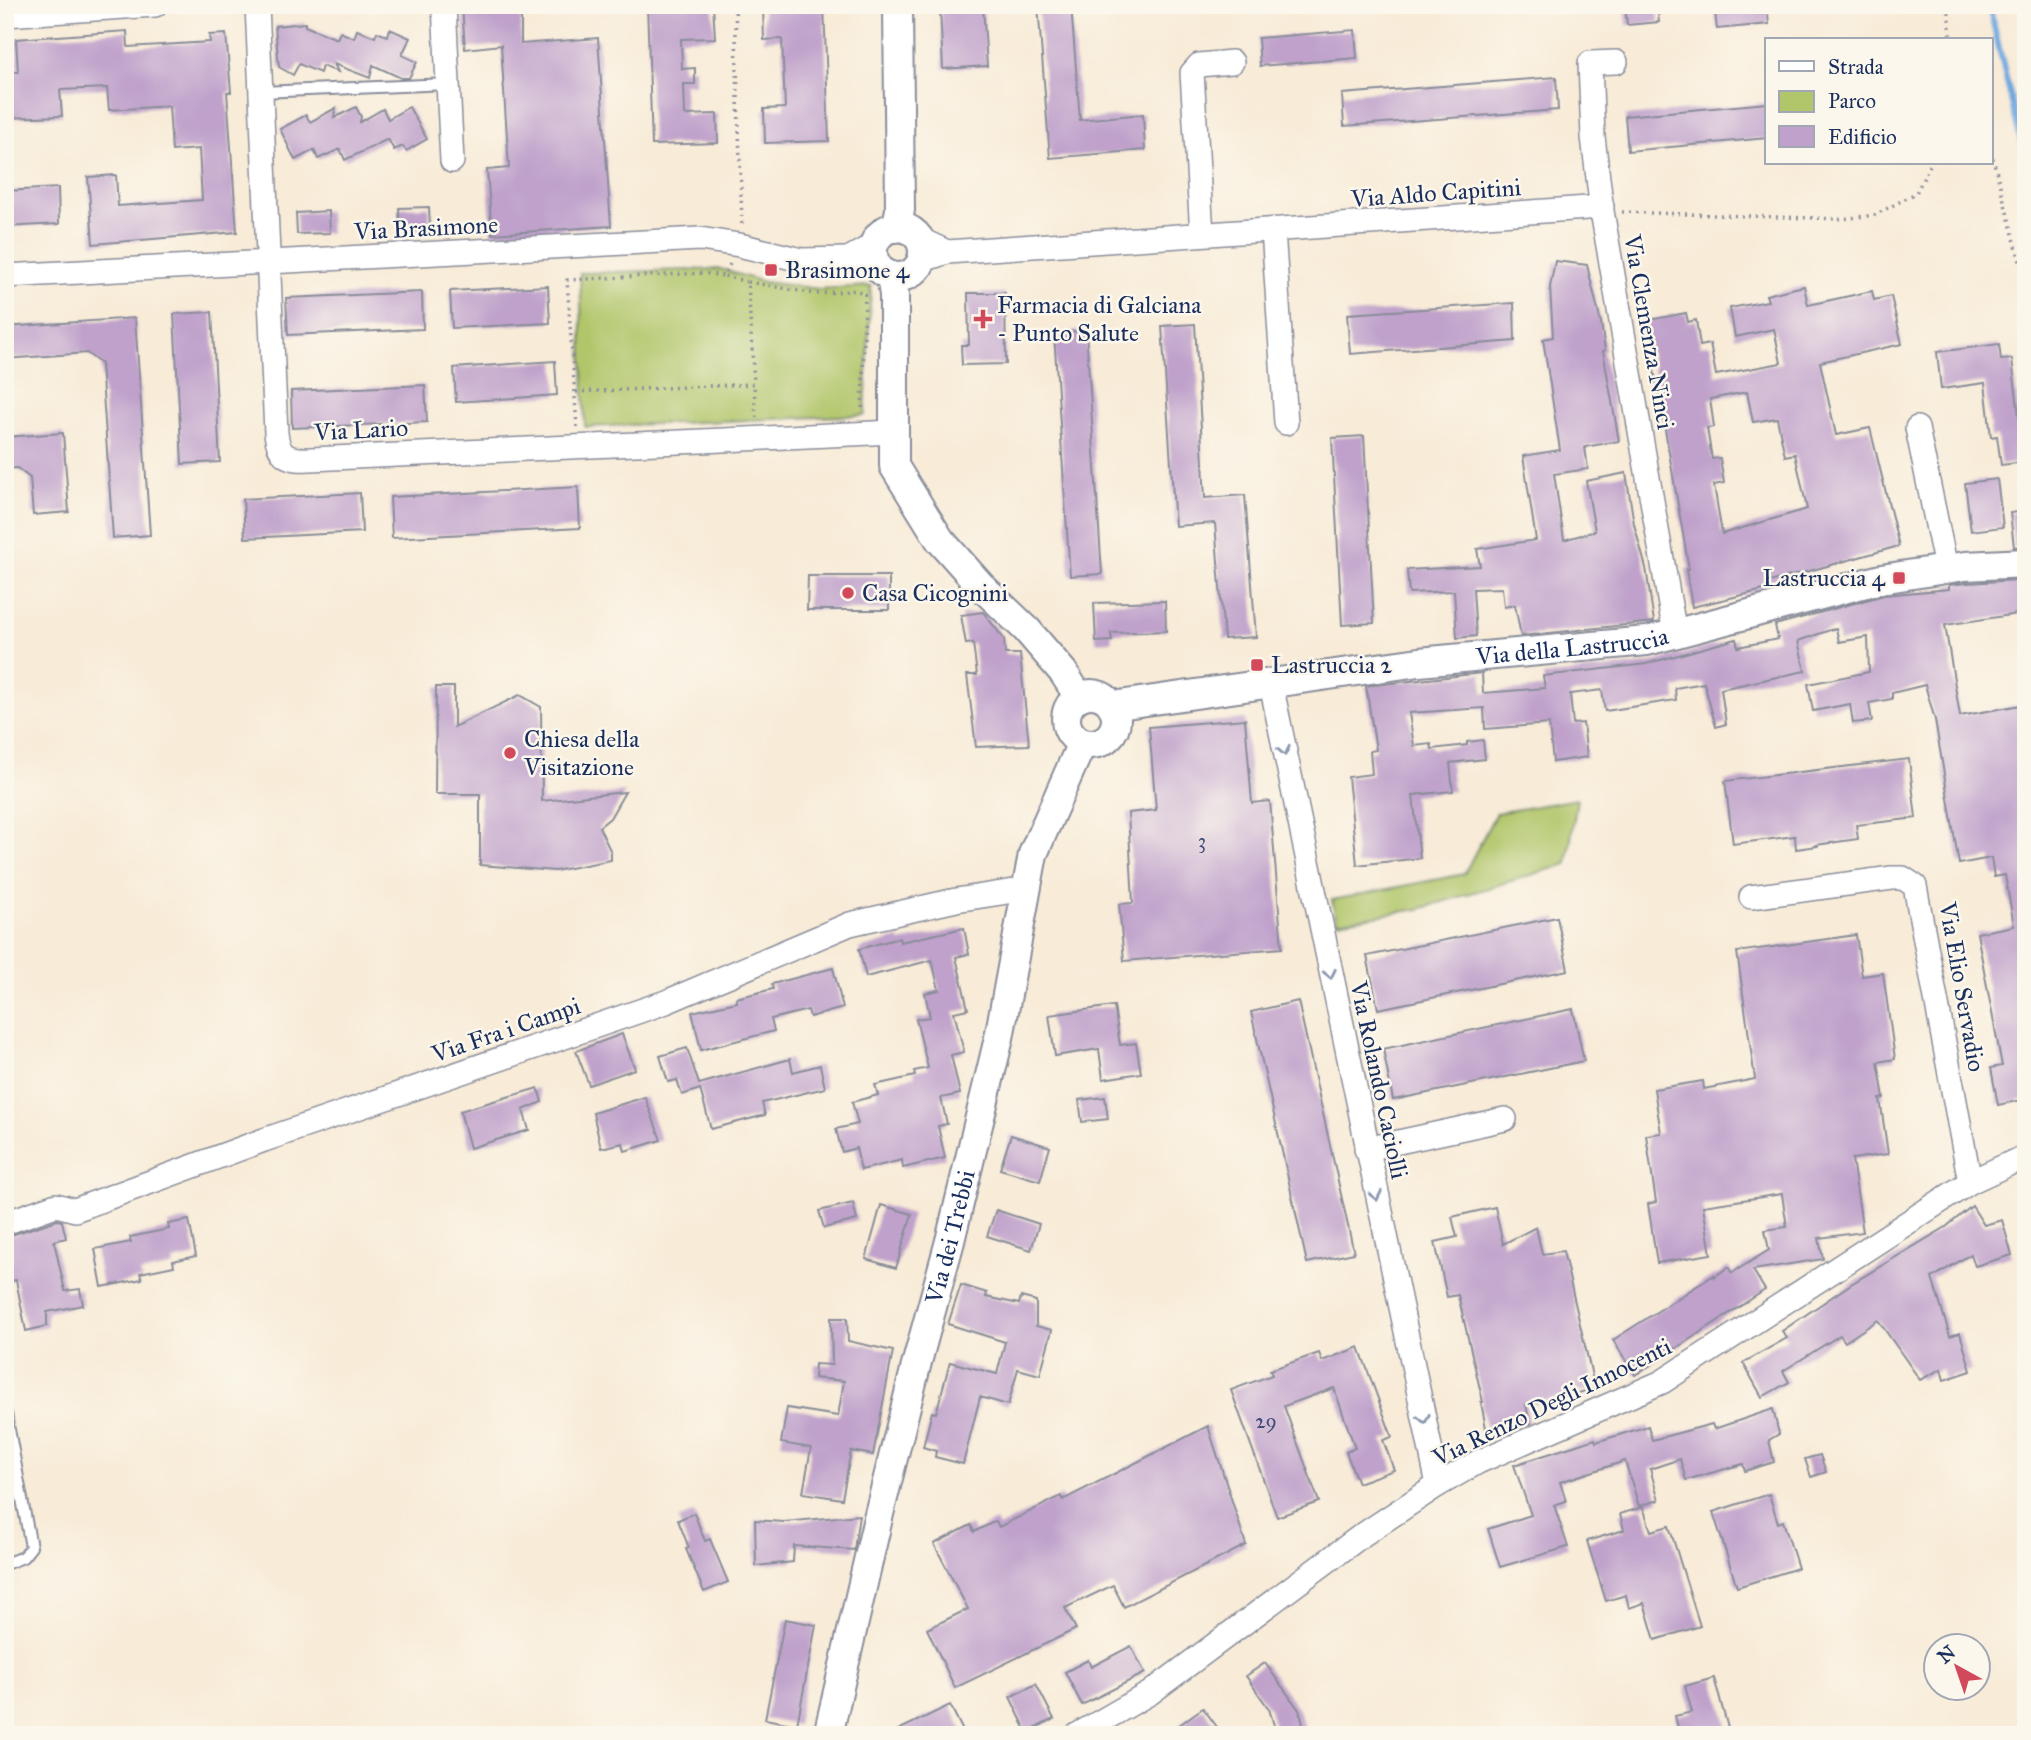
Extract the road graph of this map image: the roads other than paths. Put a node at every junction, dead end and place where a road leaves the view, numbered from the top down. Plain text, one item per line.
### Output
1 (155, 5) edge
2 (258, 5) edge
3 (444, 5) edge
4 (898, 5) edge
5 (5, 15) edge
6 (1232, 62) dead end
7 (1616, 62) dead end
8 (448, 84) junction
9 (261, 92) junction
10 (452, 161) dead end
11 (1602, 209) junction
12 (1273, 230) junction
13 (1202, 234) junction
14 (903, 253) junction
15 (268, 262) junction
16 (5, 276) edge
17 (1286, 423) dead end
18 (1917, 428) dead end
19 (894, 432) junction
20 (2026, 563) edge
21 (1946, 568) junction
22 (1675, 634) junction
23 (1270, 684) junction
24 (1079, 697) junction
25 (1112, 706) junction
26 (1083, 743) junction
27 (1027, 889) junction
28 (1751, 897) dead end
29 (1505, 1119) dead end
30 (1366, 1149) junction
31 (2026, 1156) edge
32 (1970, 1182) junction
33 (5, 1223) edge
34 (5, 1408) edge
35 (1438, 1485) junction
36 (5, 1564) edge
37 (828, 1735) edge
38 (1077, 1735) edge

1 - 5 street
2 - 9 street, Via Lario
3 - 8 street
4 - 14 street
6 - 13 street
7 - 11 street, Via Clemenza Ninci
8 - 9 lane
8 - 10 street
9 - 15 street, Via Lario
11 - 12 street, Via Aldo Capitini
11 - 22 street, Via Clemenza Ninci
12 - 13 street, Via Aldo Capitini
12 - 17 street
13 - 14 street, Via Aldo Capitini
14 - 15 street, Via Brasimone
14 - 19 street
15 - 16 street, Via Brasimone
15 - 19 street, Via Lario
18 - 21 street
19 - 24 street
20 - 21 street, Via della Lastruccia
21 - 22 street, Via della Lastruccia
22 - 23 street, Via della Lastruccia
23 - 25 street, Via della Lastruccia
23 -> 30 street, Via Rolando Caciolli
24 - 25 street
24 - 26 street
25 - 26 street
26 - 27 street, Via dei Trebbi
27 - 33 street, Via Fra i Campi
27 - 37 street, Via dei Trebbi
28 - 32 street, Via Elio Servadio
29 - 30 street
30 -> 35 street, Via Rolando Caciolli
31 - 32 street, Via Renzo Degli Innocenti
32 - 35 street, Via Renzo Degli Innocenti
34 - 36 lane
35 - 38 street, Via Renzo Degli Innocenti

